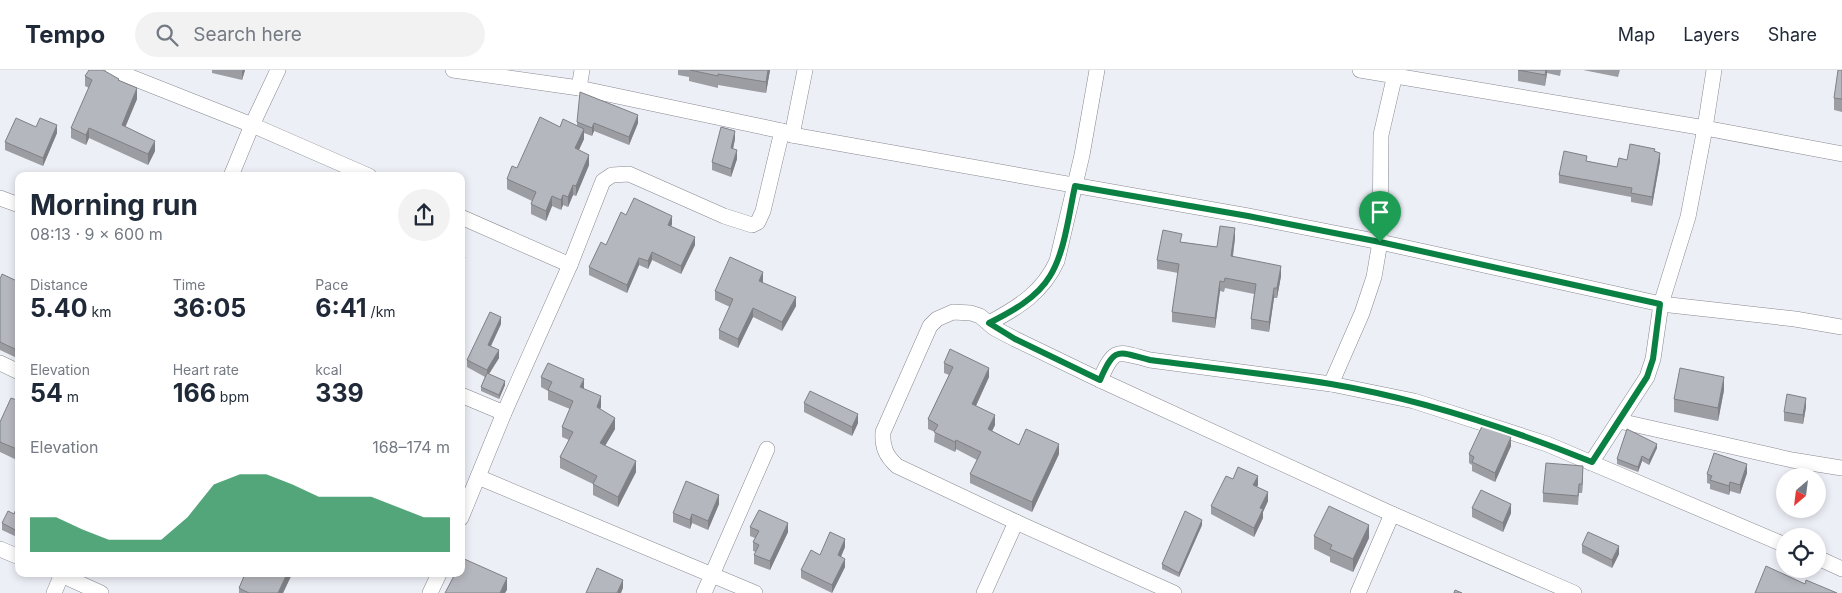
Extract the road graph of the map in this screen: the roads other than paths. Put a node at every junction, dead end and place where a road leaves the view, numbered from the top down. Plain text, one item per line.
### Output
1 (114, 70) edge
2 (278, 70) edge
3 (453, 70) edge
4 (582, 70) edge
5 (805, 70) edge
6 (1097, 70) edge
7 (1360, 70) edge
8 (1714, 70) edge
9 (1395, 73) edge
10 (579, 88) junction
11 (252, 125) junction
12 (1705, 128) junction
13 (787, 133) junction
14 (1842, 154) edge
15 (233, 172) edge
16 (360, 172) edge
17 (1075, 186) junction
18 (0, 198) edge
19 (15, 204) edge
20 (465, 219) edge
21 (1380, 242) junction
22 (570, 264) junction
23 (1660, 304) junction
24 (989, 323) junction
25 (1842, 327) edge
26 (0, 363) edge
27 (15, 370) edge
28 (1100, 380) junction
29 (1331, 384) junction
30 (465, 397) edge
31 (504, 413) junction
32 (1619, 421) junction
33 (767, 449) dead end
34 (1592, 462) junction
35 (1842, 468) edge
36 (478, 477) junction
37 (465, 508) edge
38 (1392, 514) junction
39 (1016, 522) junction
40 (1776, 541) edge
41 (0, 549) edge
42 (15, 555) edge
43 (1826, 562) edge
44 (1842, 569) edge
45 (711, 574) junction
46 (60, 577) edge
47 (67, 577) edge
48 (437, 577) edge
49 (54, 593) edge
50 (101, 593) edge
51 (430, 593) edge
52 (704, 593) edge
53 (755, 593) edge
54 (984, 593) edge
55 (1174, 593) edge
56 (1358, 593) edge
57 (1574, 593) edge

1 - 11 street
2 - 11 street
3 - 10 street
4 - 10 street
5 - 13 street
6 - 17 street
7 - 9 street
8 - 12 street
9 - 12 street
9 - 21 street
10 - 13 street
11 - 15 street
11 - 16 street
12 - 14 street
12 - 23 street
13 - 17 street
13 - 22 street
17 - 21 street
17 - 24 street
18 - 19 street
20 - 22 street
21 - 23 street
21 - 29 street
22 - 31 street
23 - 25 street
23 - 32 street
24 - 28 street
24 - 39 street
26 - 27 street
28 - 29 street
28 - 38 street
29 - 34 street
30 - 31 street
31 - 36 street
32 - 34 street
32 - 35 street
33 - 45 street
34 - 40 street
36 - 37 street
36 - 45 street
38 - 56 street
38 - 57 street
39 - 54 street
39 - 55 street
41 - 42 street
43 - 44 street
45 - 52 street
45 - 53 street
46 - 49 street
47 - 50 street
48 - 51 street

